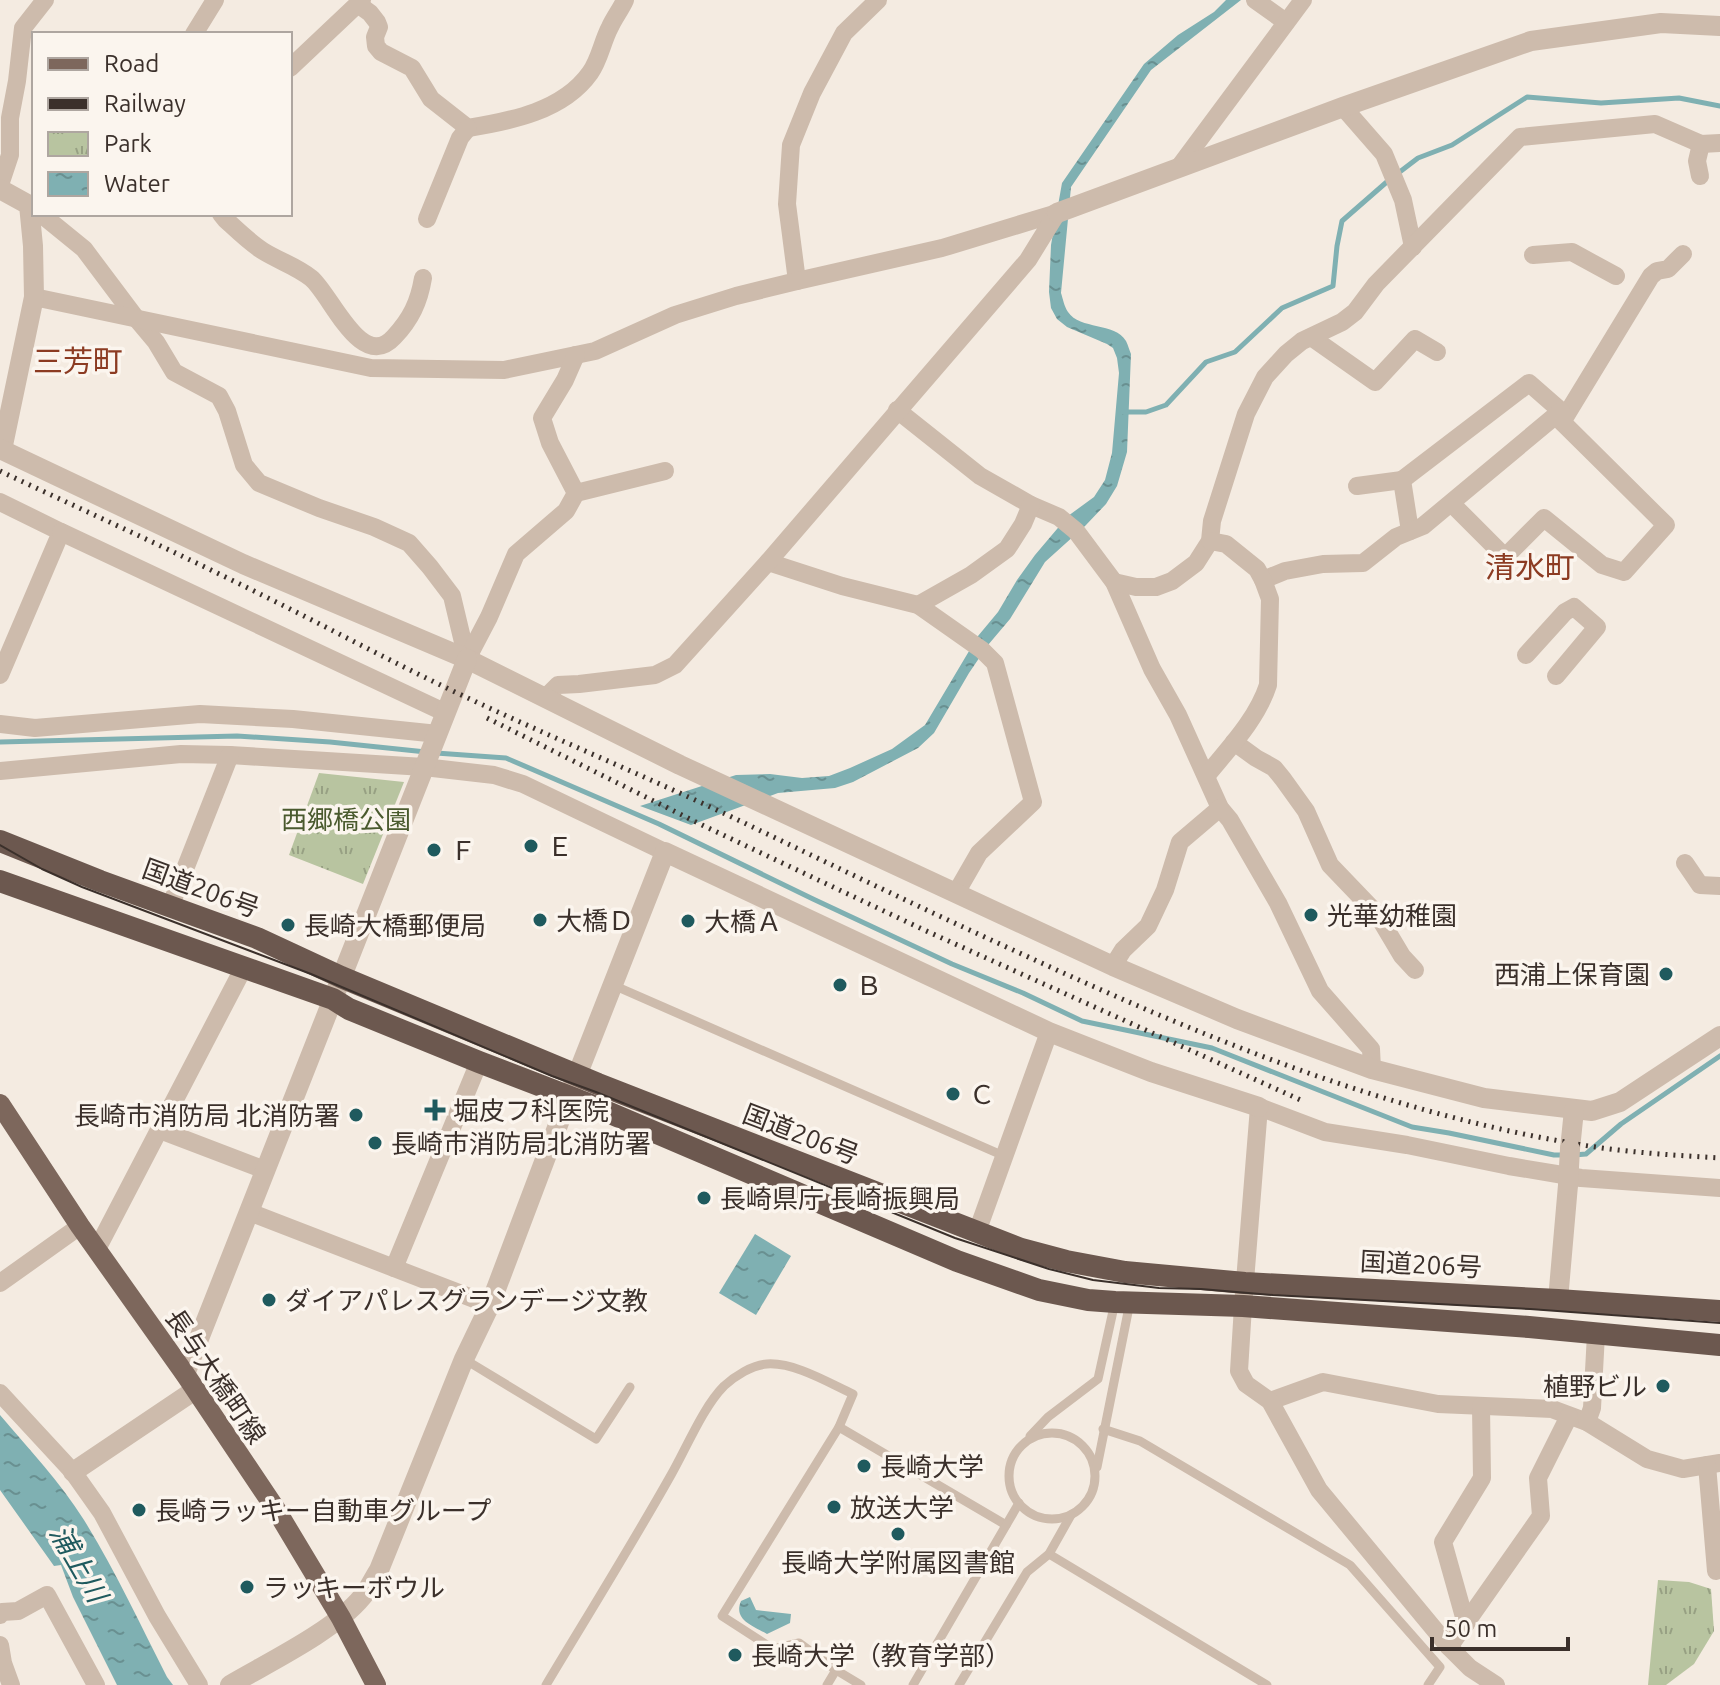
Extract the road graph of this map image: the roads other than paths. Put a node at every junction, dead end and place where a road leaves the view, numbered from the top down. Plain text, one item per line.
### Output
1 (45, 0) edge
2 (215, 0) edge
3 (625, 0) edge
4 (878, 0) edge
5 (1255, 0) edge
6 (1303, 0) edge
7 (360, 3) edge
8 (1286, 22) junction
9 (1720, 26) edge
10 (195, 32) edge
11 (9, 57) edge
12 (292, 66) edge
13 (1343, 107) junction
14 (468, 128) junction
15 (1720, 143) edge
16 (1701, 144) junction
17 (1179, 167) junction
18 (1700, 176) dead end
19 (0, 187) edge
20 (32, 206) edge
21 (1057, 213) junction
22 (34, 216) edge
23 (45, 216) edge
24 (223, 216) edge
25 (427, 219) dead end
26 (1413, 247) junction
27 (1683, 254) dead end
28 (1533, 255) dead end
29 (1616, 276) dead end
30 (423, 278) dead end
31 (797, 281) junction
32 (34, 297) junction
33 (135, 317) junction
34 (1311, 337) junction
35 (1437, 352) dead end
36 (576, 355) junction
37 (897, 410) junction
38 (1562, 417) junction
39 (1, 449) edge
40 (665, 471) dead end
41 (1402, 480) junction
42 (1357, 486) dead end
43 (576, 493) junction
44 (0, 502) edge
45 (1451, 503) junction
46 (1031, 505) junction
47 (1410, 531) junction
48 (61, 532) junction
49 (1210, 541) junction
50 (768, 562) junction
51 (1263, 580) junction
52 (1114, 582) junction
53 (918, 605) junction
54 (1526, 655) dead end
55 (467, 659) junction
56 (0, 675) edge
57 (1556, 676) dead end
58 (546, 697) junction
59 (446, 713) junction
60 (0, 724) edge
61 (436, 738) junction
62 (1234, 742) junction
63 (230, 755) junction
64 (425, 766) junction
65 (0, 771) edge
66 (1207, 775) junction
67 (1220, 808) junction
68 (0, 841) edge
69 (665, 852) junction
70 (1685, 863) dead end
71 (0, 881) edge
72 (1720, 886) edge
73 (956, 893) junction
74 (170, 907) junction
75 (1113, 966) junction
76 (244, 967) junction
77 (1415, 970) dead end
78 (341, 977) junction
79 (613, 985) junction
80 (333, 999) junction
81 (1049, 1032) junction
82 (1720, 1036) edge
83 (479, 1062) junction
84 (1372, 1069) junction
85 (573, 1086) junction
86 (0, 1104) edge
87 (1259, 1107) junction
88 (1574, 1110) junction
89 (160, 1130) junction
90 (1004, 1156) junction
91 (265, 1170) junction
92 (1720, 1188) edge
93 (249, 1212) junction
94 (80, 1226) junction
95 (977, 1232) junction
96 (97, 1249) junction
97 (394, 1268) junction
98 (0, 1283) edge
99 (1245, 1283) junction
100 (1558, 1300) junction
101 (1123, 1302) junction
102 (490, 1305) junction
103 (1243, 1306) junction
104 (1720, 1311) edge
105 (1596, 1334) junction
106 (1720, 1345) edge
107 (464, 1359) junction
108 (190, 1382) junction
109 (630, 1387) dead end
110 (0, 1393) edge
111 (1270, 1401) junction
112 (1481, 1406) junction
113 (1578, 1419) junction
114 (839, 1427) junction
115 (1103, 1429) junction
116 (1020, 1446) junction
117 (1713, 1464) edge
118 (73, 1472) junction
119 (1095, 1474) junction
120 (1019, 1503) junction
121 (1071, 1515) junction
122 (1006, 1525) junction
123 (1049, 1554) junction
124 (1716, 1571) dead end
125 (0, 1615) edge
126 (341, 1618) junction
127 (1466, 1624) junction
128 (0, 1645) edge
129 (1449, 1647) junction
130 (836, 1670) junction
131 (11, 1685) edge
132 (96, 1685) edge
133 (199, 1685) edge
134 (230, 1685) edge
135 (376, 1685) edge
136 (546, 1685) edge
137 (827, 1685) edge
138 (861, 1685) edge
139 (913, 1685) edge
140 (959, 1685) edge
141 (1267, 1685) edge
142 (1428, 1685) edge
143 (1496, 1685) edge

1 - 11 street
2 - 10 street
3 - 14 street
4 - 31 street
5 - 8 street
6 - 8 street
7 - 12 street
7 - 14 street
8 - 17 street
9 - 13 street
11 - 19 street
13 - 17 street
13 - 26 street
14 - 25 street
15 - 16 street
16 - 18 street
16 - 26 street
17 - 21 street
19 - 20 street
21 - 31 street
21 - 37 street
22 - 32 street
23 - 33 street
24 - 30 street
26 - 34 street
27 - 38 street
28 - 29 street
31 - 36 street
32 - 33 street
32 - 39 street
33 - 36 street
33 - 55 street
34 - 35 street
34 - 49 street
36 - 43 street
37 - 46 street
37 - 50 street
38 - 41 street
38 - 45 street
38 - 45 street
39 - 55 street
40 - 43 street
41 - 42 street
41 - 47 street
43 - 55 street
44 - 48 street
45 - 47 street
46 - 52 street
46 - 53 street
47 - 51 street
48 - 56 street
48 - 59 street
49 - 51 street
49 - 52 street
50 - 53 street
50 - 58 street
51 - 62 street
52 - 66 street
53 - 73 street
54 - 57 street
55 - 58 street
55 - 59 street
58 - 73 street
59 - 61 street
60 - 61 street
61 - 64 street
62 - 66 street
62 - 77 street
63 - 64 street
63 - 65 street
63 - 74 street
64 - 69 street
64 - 78 street
66 - 67 street
67 - 75 street
67 - 84 street
68 - 74 highway, 国道206号
69 - 79 street
69 - 81 street
70 - 72 street
71 - 76 highway, 国道206号
73 - 75 street
74 - 78 highway, 国道206号
75 - 84 street
76 - 80 highway, 国道206号
76 - 89 street
78 - 80 street
78 - 85 highway, 国道206号
79 - 85 street
79 - 90 lane
80 - 83 highway, 国道206号
80 - 91 street
81 - 87 street
81 - 90 street
82 - 88 street
83 - 85 highway, 国道206号
83 - 97 street
84 - 88 street
85 - 95 highway, 国道206号
85 - 101 highway, 国道206号
85 - 102 street
86 - 94 main road, 長与大橋町線
87 - 92 street
87 - 99 street
88 - 100 street, bridge
89 - 91 street
89 - 96 street
90 - 95 street
91 - 93 street
93 - 97 street
93 - 108 street
94 - 96 main road, 長与大橋町線
94 - 98 street
95 - 99 highway, 国道206号
96 - 108 main road, 長与大橋町線
97 - 102 street
99 - 100 highway, 国道206号
99 - 103 street
100 - 104 highway, 国道206号
101 - 103 highway, 国道206号
101 - 115 lane
101 - 116 lane
102 - 107 street
103 - 105 highway, 国道206号
103 - 111 street
105 - 106 highway, 国道206号
105 - 113 street
107 - 109 lane
107 - 126 street
108 - 118 street
108 - 126 main road, 長与大橋町線
110 - 118 street
111 - 112 street
111 - 129 street
112 - 113 street
112 - 127 street
113 - 117 street
113 - 127 street
114 - 122 lane
114 - 130 lane
114 - 136 lane
115 - 119 lane
115 - 142 lane
116 - 119 lane
116 - 120 lane
117 - 124 street
118 - 133 street
119 - 121 lane
120 - 121 lane
120 - 122 lane
121 - 123 lane
122 - 139 lane
123 - 140 lane
123 - 141 lane
125 - 132 street
126 - 134 street
126 - 135 main road, 長与大橋町線
127 - 129 street
128 - 131 street
129 - 143 street
130 - 137 lane
130 - 138 lane

